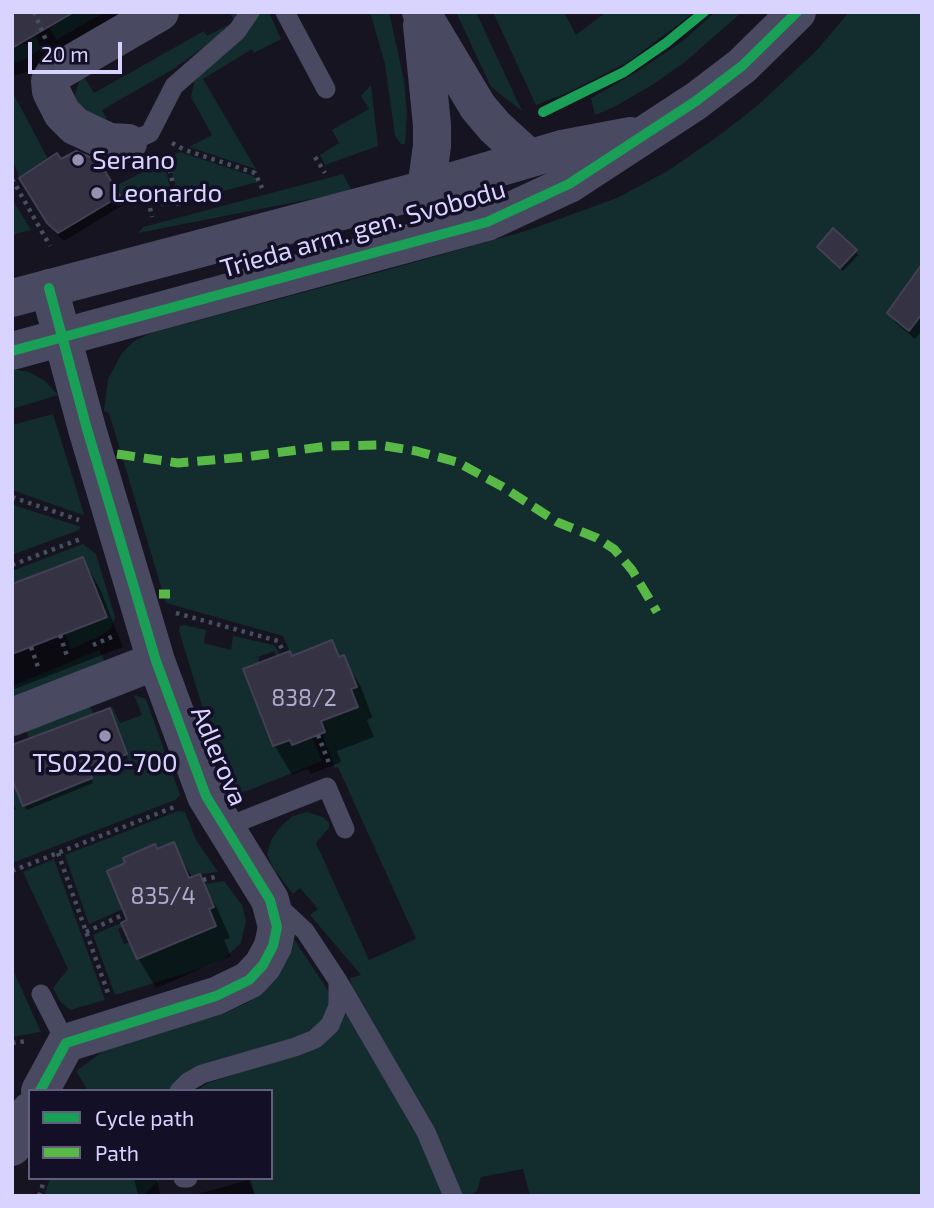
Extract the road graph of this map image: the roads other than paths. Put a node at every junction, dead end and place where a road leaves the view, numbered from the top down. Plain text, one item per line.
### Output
1 (160, 12) edge
2 (250, 12) edge
3 (285, 12) edge
4 (797, 12) edge
5 (326, 89) dead end
6 (478, 107) junction
7 (432, 125) junction
8 (650, 133) junction
9 (147, 138) joint
10 (529, 158) junction
11 (471, 176) junction
12 (426, 189) junction
13 (545, 195) junction
14 (279, 279) junction
15 (49, 288) junction
16 (12, 298) edge
17 (63, 338) junction
18 (12, 351) edge
19 (156, 661) junction
20 (12, 718) edge
21 (226, 827) junction
22 (345, 829) dead end
23 (270, 900) junction
24 (338, 981) junction
25 (41, 993) dead end
26 (66, 1043) junction
27 (41, 1089) edge
28 (181, 1089) edge
29 (28, 1115) edge
30 (12, 1147) edge
31 (453, 1196) edge

1 - 9 street
2 - 9 lane
3 - 5 lane
4 - 8 street, Trieda arm. gen. Svobodu
6 - 7 street
6 - 10 street
6 - 11 street
7 - 11 street
7 - 12 street
8 - 10 street, Trieda arm. gen. Svobodu
8 - 13 street, Trieda arm. gen. Svobodu
10 - 11 street, Trieda arm. gen. Svobodu
11 - 12 street, Trieda arm. gen. Svobodu
11 - 13 street
11 - 14 street
12 - 15 street, Trieda arm. gen. Svobodu
13 - 14 street, Trieda arm. gen. Svobodu
14 - 17 street, Trieda arm. gen. Svobodu
15 - 16 street, Trieda arm. gen. Svobodu
15 - 17 street, Adlerova
17 - 18 street, Trieda arm. gen. Svobodu
17 - 19 street, Adlerova
19 - 20 street
19 - 21 street, Adlerova
21 - 22 lane
21 - 23 street, Adlerova
23 - 24 lane
23 - 26 street, Adlerova
24 - 28 lane
24 - 31 lane
25 - 26 lane
26 - 27 street
29 - 30 street

